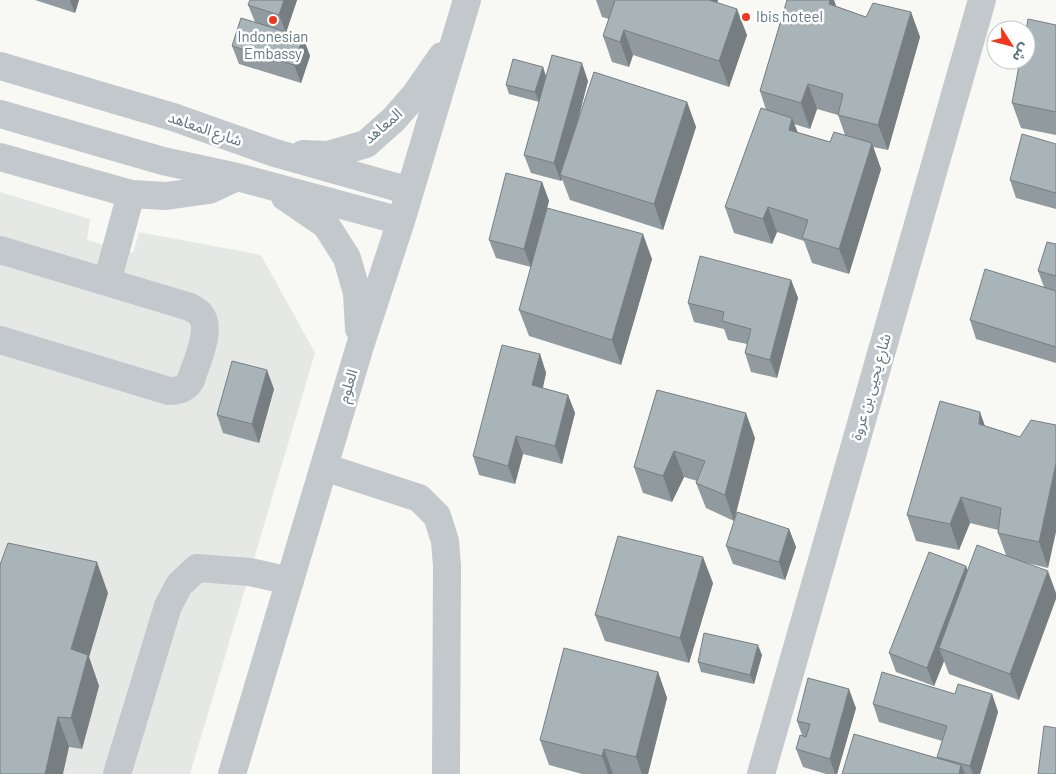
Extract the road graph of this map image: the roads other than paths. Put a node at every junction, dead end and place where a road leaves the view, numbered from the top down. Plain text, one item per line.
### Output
1 (467, 0) edge
2 (982, 0) edge
3 (456, 36) junction
4 (0, 66) edge
5 (0, 114) edge
6 (275, 153) junction
7 (0, 156) edge
8 (237, 177) junction
9 (267, 185) junction
10 (410, 191) junction
11 (131, 194) junction
12 (401, 221) junction
13 (0, 250) edge
14 (107, 282) junction
15 (0, 340) edge
16 (360, 346) junction
17 (324, 467) junction
18 (290, 581) junction
19 (117, 774) edge
20 (232, 774) edge
21 (446, 774) edge
22 (761, 774) edge

1 - 3 street, العلوم
2 - 22 street, شارع يحيى بن عروة
3 - 6 street, المعاهد
3 - 10 street, العلوم
4 - 6 street, شارع المعاهد
5 - 8 street
6 - 10 street, شارع المعاهد
7 - 11 street
8 - 9 street
8 - 11 street
9 - 12 street
9 - 16 street
10 - 12 street, العلوم
11 - 14 street
12 - 16 street, العلوم
13 - 14 street
14 - 15 street
16 - 17 street, العلوم
17 - 18 street, العلوم
17 - 21 street
18 - 19 street
18 - 20 street, العلوم

